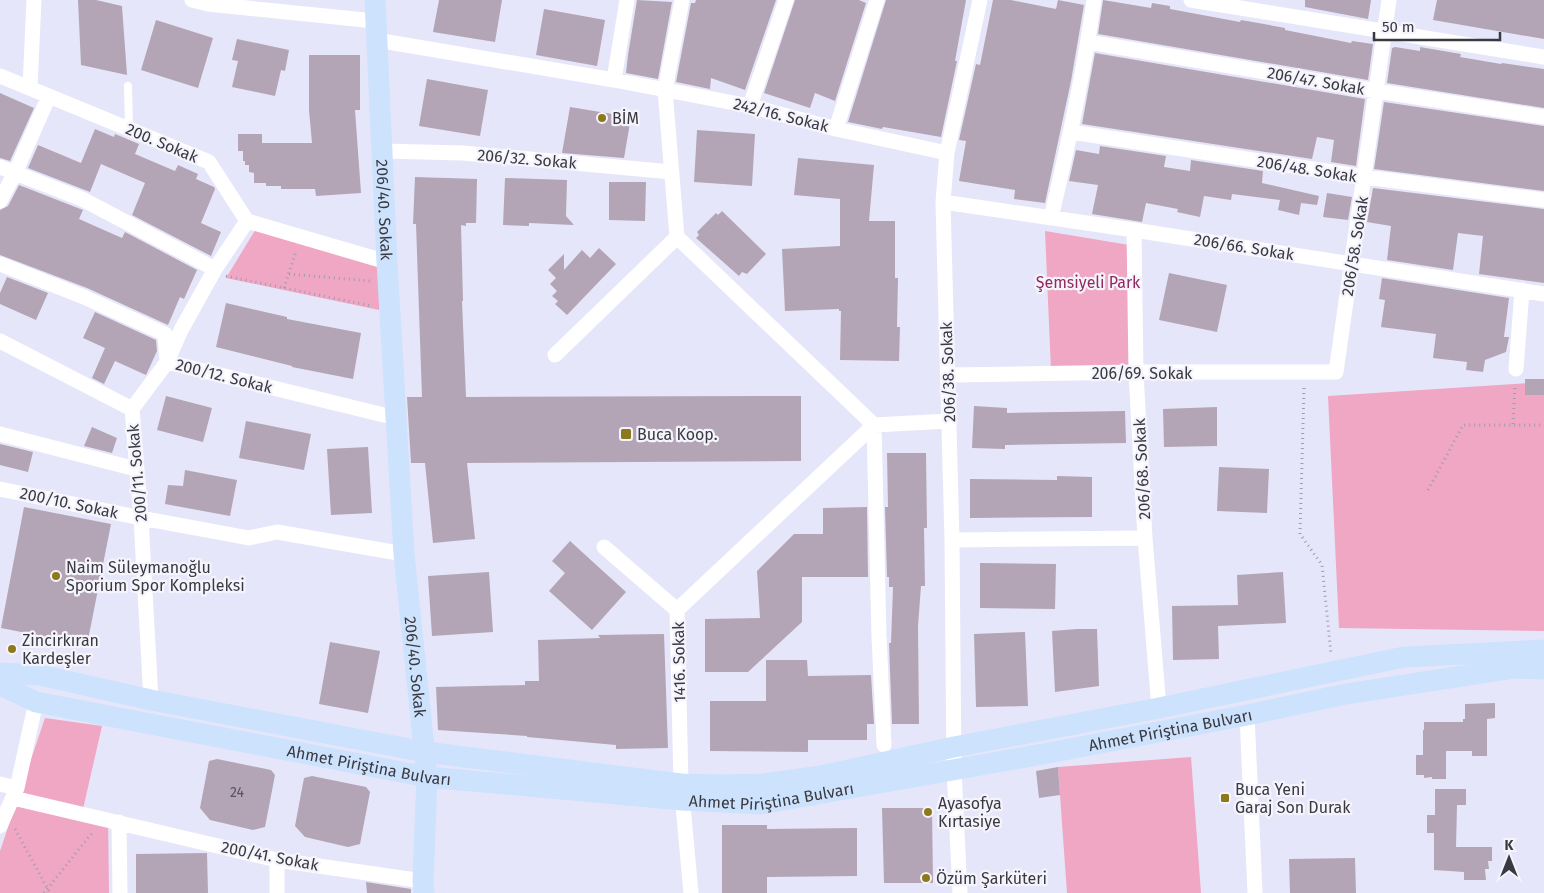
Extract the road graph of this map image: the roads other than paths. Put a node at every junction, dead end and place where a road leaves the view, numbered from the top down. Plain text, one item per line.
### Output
1 (34, 0) edge
2 (192, 0) edge
3 (375, 0) edge
4 (627, 0) edge
5 (682, 0) edge
6 (786, 0) edge
7 (877, 0) edge
8 (980, 0) edge
9 (1094, 0) edge
10 (1191, 0) edge
11 (1389, 0) edge
12 (208, 2) edge
13 (375, 31) junction
14 (1386, 32) junction
15 (1088, 42) junction
16 (1544, 57) edge
17 (0, 76) edge
18 (614, 80) junction
19 (128, 86) dead end
20 (30, 87) junction
21 (665, 90) junction
22 (1377, 91) junction
23 (49, 96) junction
24 (750, 106) junction
25 (1544, 117) edge
26 (129, 129) junction
27 (836, 129) junction
28 (1071, 132) junction
29 (382, 151) junction
30 (947, 153) junction
31 (0, 167) edge
32 (672, 172) junction
33 (15, 173) junction
34 (1365, 177) junction
35 (1544, 200) edge
36 (0, 201) edge
37 (943, 202) junction
38 (1051, 218) junction
39 (247, 221) junction
40 (1134, 230) junction
41 (677, 237) junction
42 (0, 264) edge
43 (1352, 264) junction
44 (214, 272) junction
45 (388, 272) junction
46 (1522, 290) junction
47 (1544, 294) edge
48 (0, 340) edge
49 (555, 355) dead end
50 (167, 362) junction
51 (1516, 369) road end
52 (1136, 372) junction
53 (1336, 372) joint
54 (948, 375) junction
55 (132, 409) junction
56 (396, 418) junction
57 (949, 421) junction
58 (874, 425) junction
59 (0, 434) edge
60 (136, 469) junction
61 (0, 488) edge
62 (142, 518) junction
63 (1146, 538) junction
64 (952, 540) junction
65 (604, 546) dead end
66 (404, 554) junction
67 (677, 610) junction
68 (1544, 650) edge
69 (1544, 669) edge
70 (0, 673) edge
71 (0, 685) edge
72 (151, 700) junction
73 (36, 702) junction
74 (1159, 708) junction
75 (1247, 715) junction
76 (884, 745) dead end
77 (954, 747) junction
78 (425, 752) junction
79 (954, 770) junction
80 (427, 777) junction
81 (0, 784) edge
82 (682, 792) junction
83 (15, 793) junction
84 (3, 820) edge
85 (119, 822) junction
86 (277, 860) junction
87 (423, 887) edge
88 (120, 893) edge
89 (277, 893) edge
90 (691, 893) edge
91 (960, 893) edge
92 (1255, 893) edge

1 - 20 street
2 - 12 street, 242/16. Sokak
3 - 13 main road, 206/40. Sokak
4 - 18 street
5 - 21 street
6 - 24 street
7 - 27 street
8 - 30 street, 206/38. Sokak
9 - 15 street
10 - 14 street
11 - 14 street, 206/58. Sokak
12 - 13 street, 242/16. Sokak
13 - 18 street, 242/16. Sokak
13 - 29 main road, 206/40. Sokak
14 - 16 street
14 - 22 street, 206/58. Sokak
15 - 22 street, 206/47. Sokak
15 - 28 street
17 - 20 street, 200. Sokak
18 - 21 street, 242/16. Sokak
19 - 26 lane
20 - 23 street, 200. Sokak
21 - 24 street, 242/16. Sokak
21 - 32 street
22 - 25 street, 206/47. Sokak
22 - 34 street, 206/58. Sokak
23 - 26 street, 200. Sokak
23 - 33 street
24 - 27 street, 242/16. Sokak
26 - 39 street, 200. Sokak
27 - 30 street, 242/16. Sokak
28 - 34 street, 206/48. Sokak
28 - 38 street
29 - 32 street, 206/32. Sokak
29 - 45 main road, 206/40. Sokak
30 - 37 street, 206/38. Sokak
31 - 33 street
32 - 41 street
33 - 36 street
33 - 44 street
34 - 35 street, 206/48. Sokak
34 - 43 street, 206/58. Sokak
37 - 38 street, 206/66. Sokak
37 - 54 street, 206/38. Sokak
38 - 40 street, 206/66. Sokak
39 - 44 street, 200/11. Sokak
39 - 45 street
40 - 43 street, 206/66. Sokak
40 - 52 street, 206/68. Sokak
41 - 49 street
41 - 58 street
42 - 50 street, 200/12. Sokak
43 - 46 street, 206/66. Sokak
43 - 53 street, 206/58. Sokak
44 - 50 street, 200/11. Sokak
45 - 56 main road, 206/40. Sokak
46 - 47 street, 206/66. Sokak
46 - 51 street
48 - 55 street
50 - 55 street, 200/11. Sokak
50 - 56 street, 200/12. Sokak
52 - 53 street, 206/69. Sokak
52 - 54 street, 206/69. Sokak
52 - 63 street, 206/68. Sokak
54 - 57 street, 206/38. Sokak
55 - 60 street, 200/11. Sokak
56 - 66 main road, 206/40. Sokak
57 - 58 street
57 - 64 street, 206/38. Sokak
58 - 67 street, 1416. Sokak
58 - 76 street
59 - 60 street
60 - 62 street, 200/11. Sokak
61 - 62 street, 200/10. Sokak
62 - 66 street, 200/10. Sokak
62 - 72 street, 200/11. Sokak
63 - 64 street
63 - 74 street, 206/68. Sokak
64 - 77 street, 206/38. Sokak
65 - 67 street
66 - 78 main road, 206/40. Sokak
67 - 82 street, 1416. Sokak
68 - 74 main road, Ahmet Piriştina Bulvarı
69 - 75 main road, Ahmet Piriştina Bulvarı
70 - 72 main road, Ahmet Piriştina Bulvarı
71 - 73 main road, Ahmet Piriştina Bulvarı
72 - 78 main road, Ahmet Piriştina Bulvarı
73 - 80 main road, Ahmet Piriştina Bulvarı
73 - 83 street
74 - 77 main road, Ahmet Piriştina Bulvarı
75 - 79 main road, Ahmet Piriştina Bulvarı
75 - 92 street
77 - 79 street, 206/38. Sokak
77 - 82 main road, Ahmet Piriştina Bulvarı
78 - 80 main road, 206/40. Sokak
78 - 82 main road, Ahmet Piriştina Bulvarı
79 - 82 main road, Ahmet Piriştina Bulvarı
79 - 91 street, 206/38. Sokak
80 - 82 main road, Ahmet Piriştina Bulvarı
80 - 87 main road, 206/40. Sokak
81 - 83 street
82 - 90 street, 1416. Sokak
83 - 84 street
83 - 85 street, 200/41. Sokak
85 - 86 street, 200/41. Sokak
85 - 88 street
86 - 87 street, 200/41. Sokak
86 - 89 street

